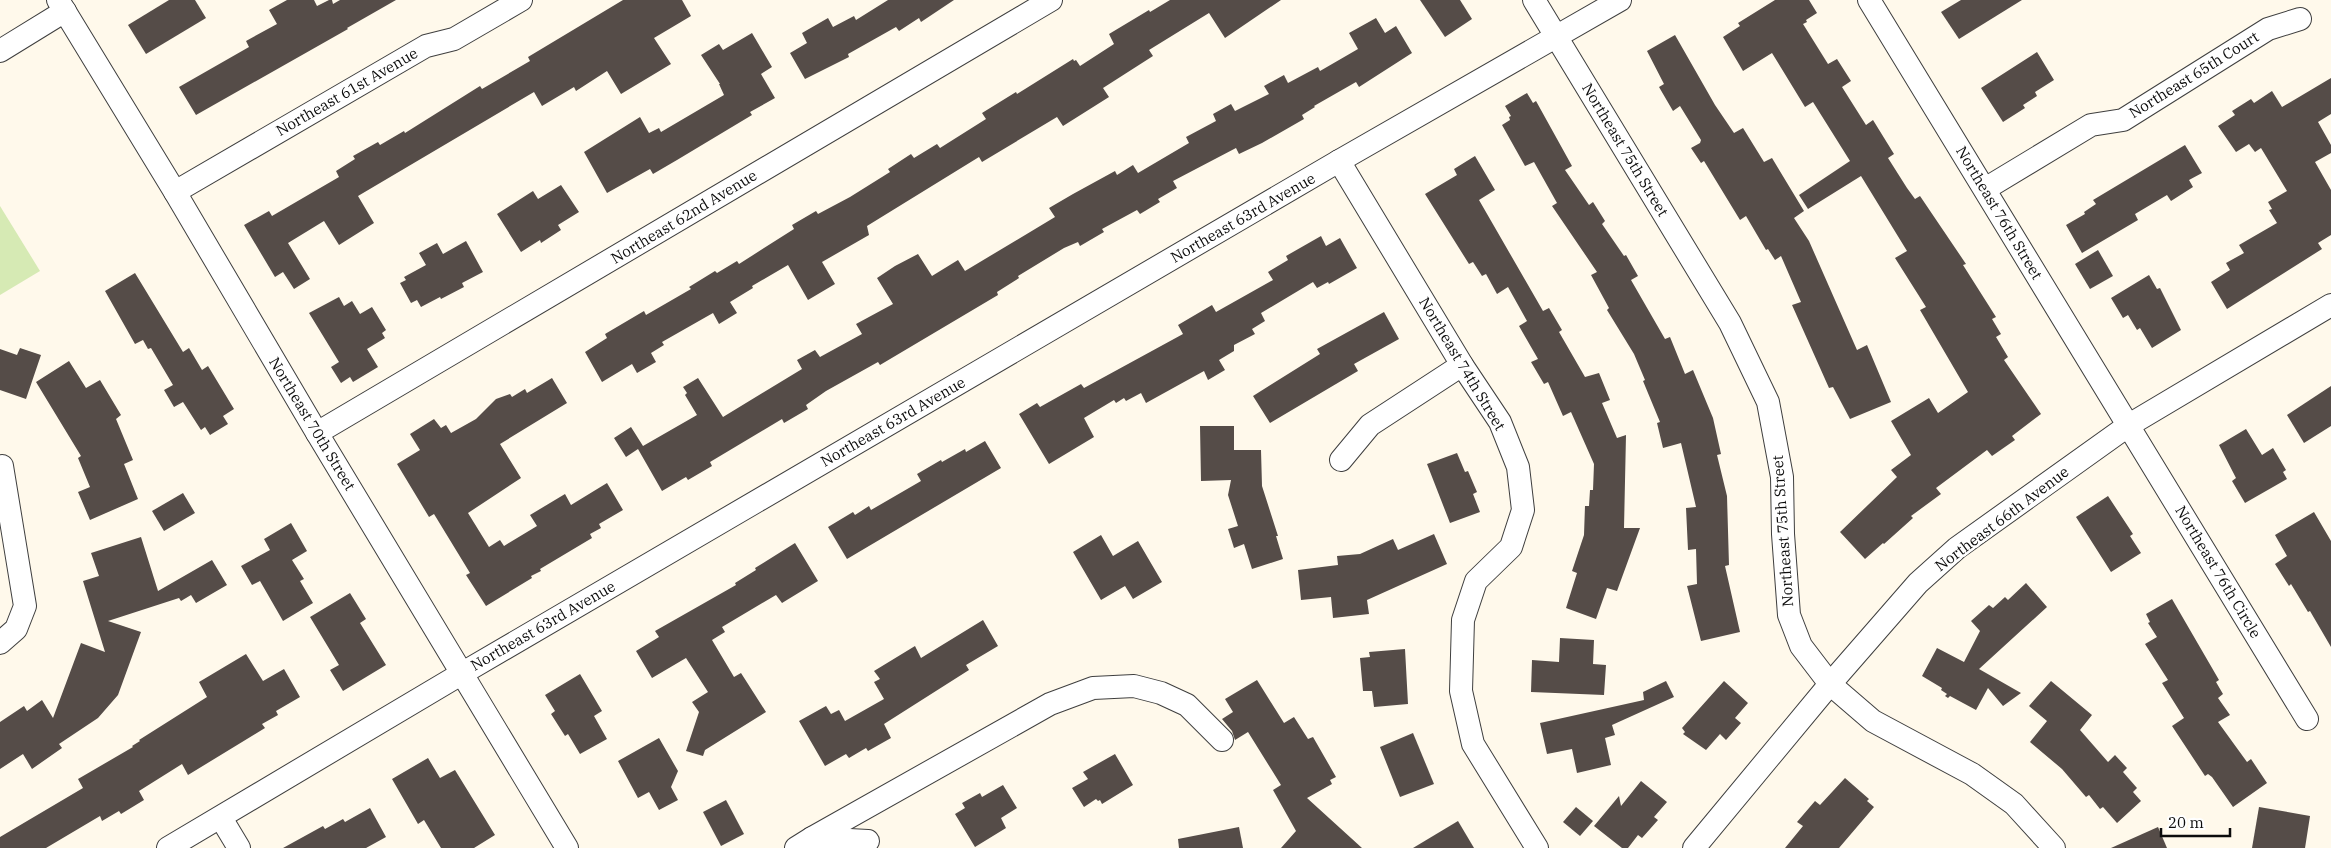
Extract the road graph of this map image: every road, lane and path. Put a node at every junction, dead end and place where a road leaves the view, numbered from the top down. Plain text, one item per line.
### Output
1 (521, 0) edge
2 (1051, 0) edge
3 (1534, 0) edge
4 (1620, 0) edge
5 (1869, 0) edge
6 (61, 6) edge
7 (2300, 19) dead end
8 (1556, 37) junction
9 (0, 51) edge
10 (1339, 161) junction
11 (1985, 189) junction
12 (176, 192) junction
13 (2331, 305) edge
14 (1462, 365) junction
15 (2129, 425) junction
16 (317, 433) junction
17 (1341, 460) dead end
18 (2, 466) dead end
19 (0, 643) edge
20 (461, 674) junction
21 (1830, 684) junction
22 (2307, 719) dead end
23 (1222, 740) dead end
24 (222, 818) junction
25 (868, 841) dead end
26 (804, 843) edge
27 (168, 848) edge
28 (239, 848) edge
29 (567, 848) edge
30 (1537, 848) edge
31 (1694, 848) edge
32 (2054, 848) edge

1 - 12 street, Northeast 61st Avenue
2 - 16 street, Northeast 62nd Avenue
3 - 8 street, Northeast 75th Street
4 - 8 street, Northeast 63rd Avenue
5 - 11 street, Northeast 76th Street
6 - 9 street
6 - 12 street, Northeast 70th Street
7 - 11 street, Northeast 65th Court
8 - 10 street, Northeast 63rd Avenue
8 - 21 street, Northeast 75th Street
10 - 14 street, Northeast 74th Street
10 - 20 street, Northeast 63rd Avenue
11 - 15 street, Northeast 76th Street
12 - 16 street, Northeast 70th Street
13 - 15 street, Northeast 66th Avenue
14 - 17 street
14 - 30 street, Northeast 74th Street
15 - 21 street, Northeast 66th Avenue
15 - 22 street, Northeast 76th Circle
16 - 20 street, Northeast 70th Street
18 - 19 street
20 - 24 street, Northeast 63rd Avenue
20 - 29 street, Northeast 70th Street
21 - 31 street, Northeast 66th Avenue
21 - 32 street, Northeast 75th Street
23 - 26 street
24 - 27 street, Northeast 63rd Avenue
24 - 28 street
25 - 26 street

